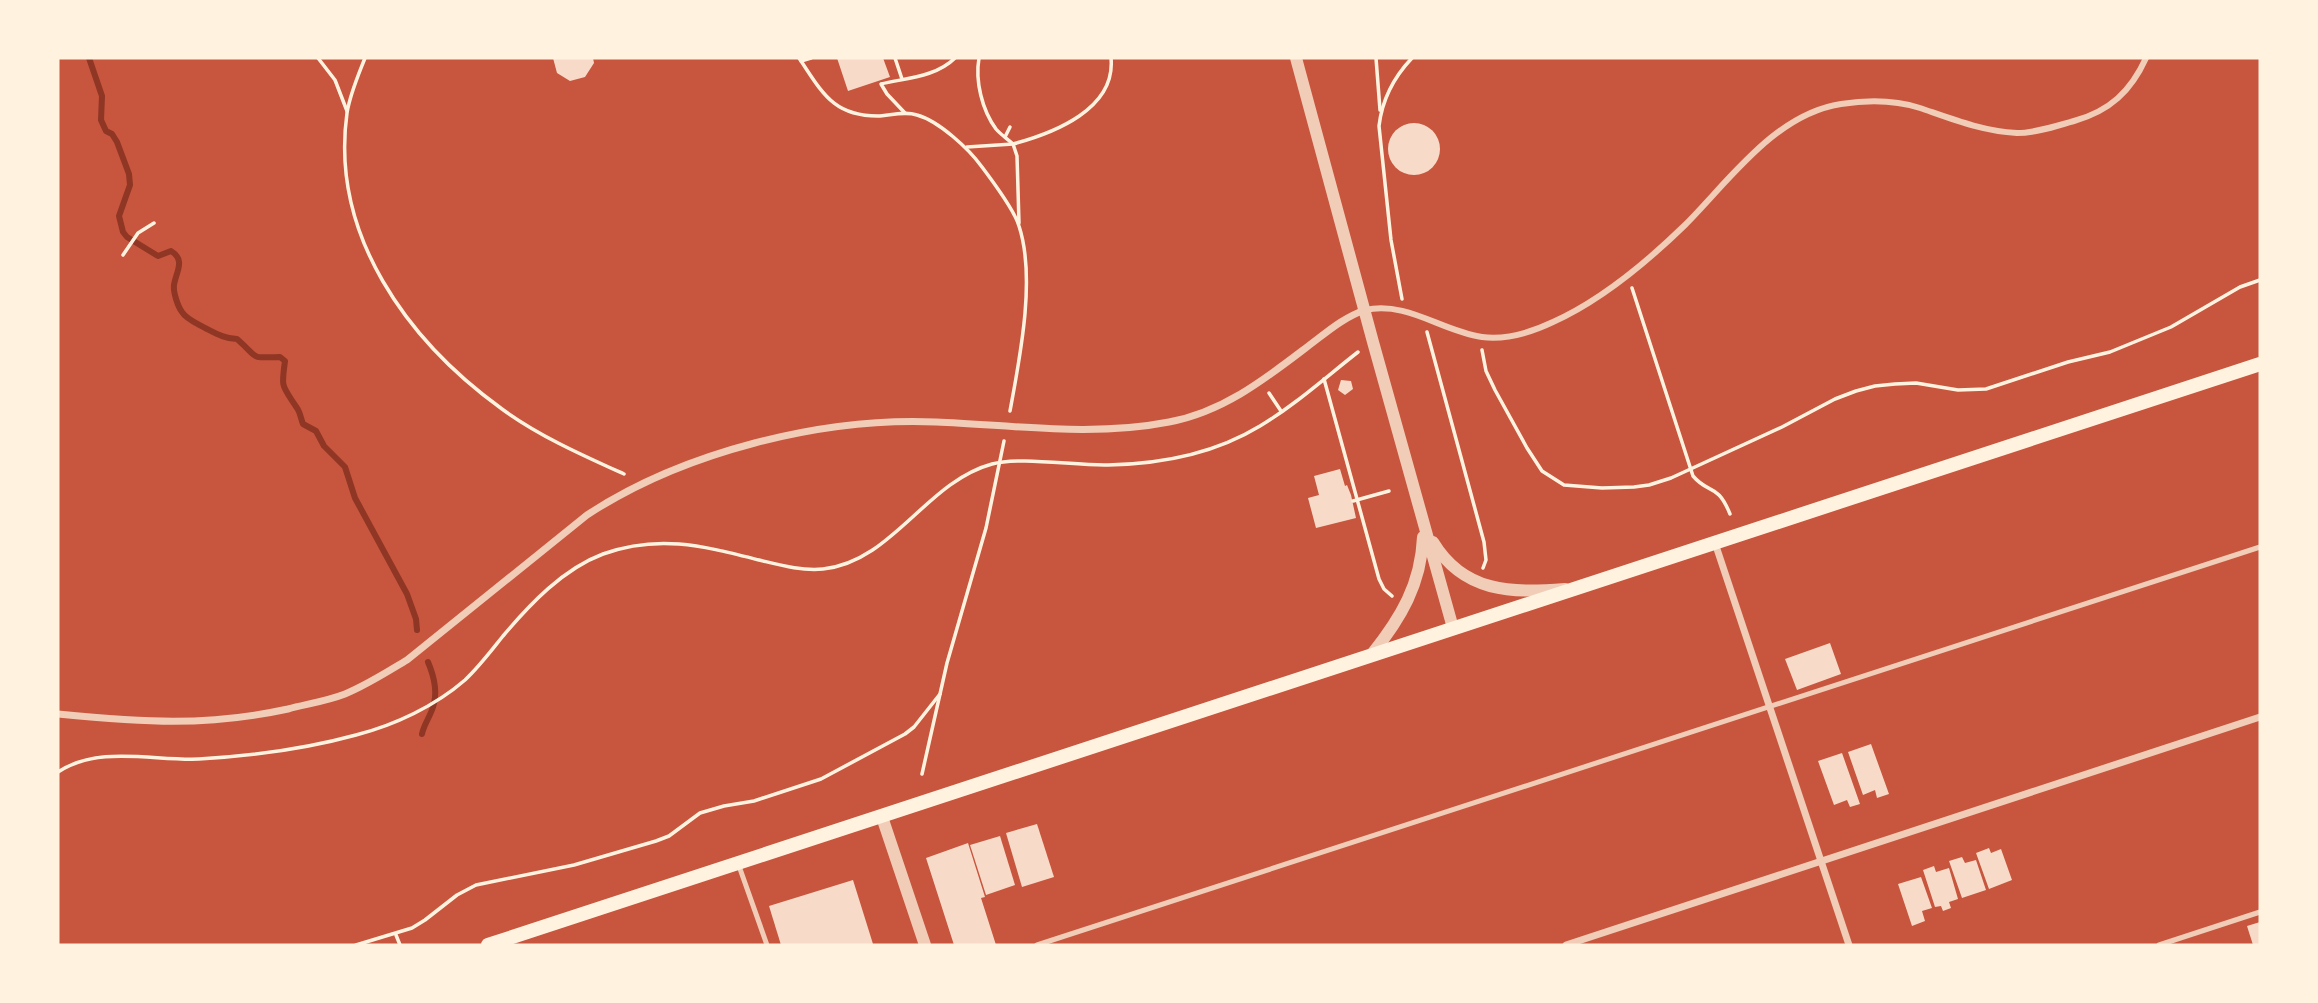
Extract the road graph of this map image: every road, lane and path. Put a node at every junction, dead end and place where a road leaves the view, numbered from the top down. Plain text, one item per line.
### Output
1 (318, 58) edge
2 (365, 58) edge
3 (811, 58) edge
4 (895, 58) edge
5 (955, 58) edge
6 (978, 58) edge
7 (1111, 58) edge
8 (1296, 58) edge
9 (1376, 58) edge
10 (1412, 58) edge
11 (2146, 58) edge
12 (800, 59) edge
13 (902, 79) junction
14 (1381, 112) junction
15 (347, 113) junction
16 (905, 113) junction
17 (1010, 127) dead end
18 (1004, 137) junction
19 (1013, 144) junction
20 (965, 147) junction
21 (154, 223) dead end
22 (1019, 224) junction
23 (123, 255) dead end
24 (1627, 275) junction
25 (2260, 280) edge
26 (1365, 310) junction
27 (1403, 310) junction
28 (1423, 317) junction
29 (1481, 337) junction
30 (1351, 358) dead end
31 (2260, 364) edge
32 (1324, 379) junction
33 (1269, 393) dead end
34 (1010, 411) dead end
35 (1281, 411) junction
36 (1004, 441) dead end
37 (1001, 462) junction
38 (1690, 469) junction
39 (624, 474) dead end
40 (1390, 491) dead end
41 (1355, 500) junction
42 (1730, 514) dead end
43 (1424, 526) junction
44 (1715, 543) junction
45 (2260, 547) edge
46 (1481, 573) dead end
47 (1578, 588) junction
48 (1398, 600) dead end
49 (1454, 628) junction
50 (1372, 654) junction
51 (940, 694) junction
52 (1769, 708) junction
53 (58, 713) edge
54 (2260, 717) edge
55 (58, 772) edge
56 (922, 774) dead end
57 (882, 817) junction
58 (1821, 860) junction
59 (739, 863) junction
60 (2260, 912) edge
61 (396, 935) junction
62 (356, 945) edge
63 (400, 945) edge
64 (488, 945) edge
65 (767, 945) edge
66 (925, 945) edge
67 (1037, 945) edge
68 (1566, 945) edge
69 (1849, 945) edge
70 (2159, 945) edge

1 - 15 path
2 - 15 path
3 - 12 path
4 - 13 path
5 - 13 path
6 - 18 path
7 - 19 path
8 - 26 street
9 - 14 path
10 - 14 path
11 - 24 street
12 - 16 path
13 - 16 path
14 - 27 path
15 - 39 path
16 - 20 path
17 - 18 path
18 - 19 path
19 - 20 path
19 - 22 path
20 - 22 path
21 - 23 path
22 - 34 path
24 - 29 street
24 - 38 path
25 - 38 path
26 - 27 street
26 - 43 street
26 - 53 street
27 - 28 street
28 - 29 street
28 - 46 path
29 - 38 path
30 - 32 path
31 - 44 main road
32 - 35 path
32 - 41 path
33 - 35 path
35 - 37 path
36 - 37 path
37 - 51 path
37 - 55 path
38 - 42 path
40 - 41 path
41 - 48 path
43 - 47 street
43 - 49 street
43 - 50 street
44 - 47 main road
44 - 52 street
45 - 52 lane
47 - 49 main road
49 - 50 main road
50 - 57 main road
51 - 56 path
51 - 61 path
52 - 58 street
52 - 67 lane
54 - 58 street
57 - 59 main road
57 - 66 street
58 - 68 street
58 - 69 street
59 - 64 main road
59 - 65 lane
60 - 70 lane
61 - 62 path
61 - 63 path

